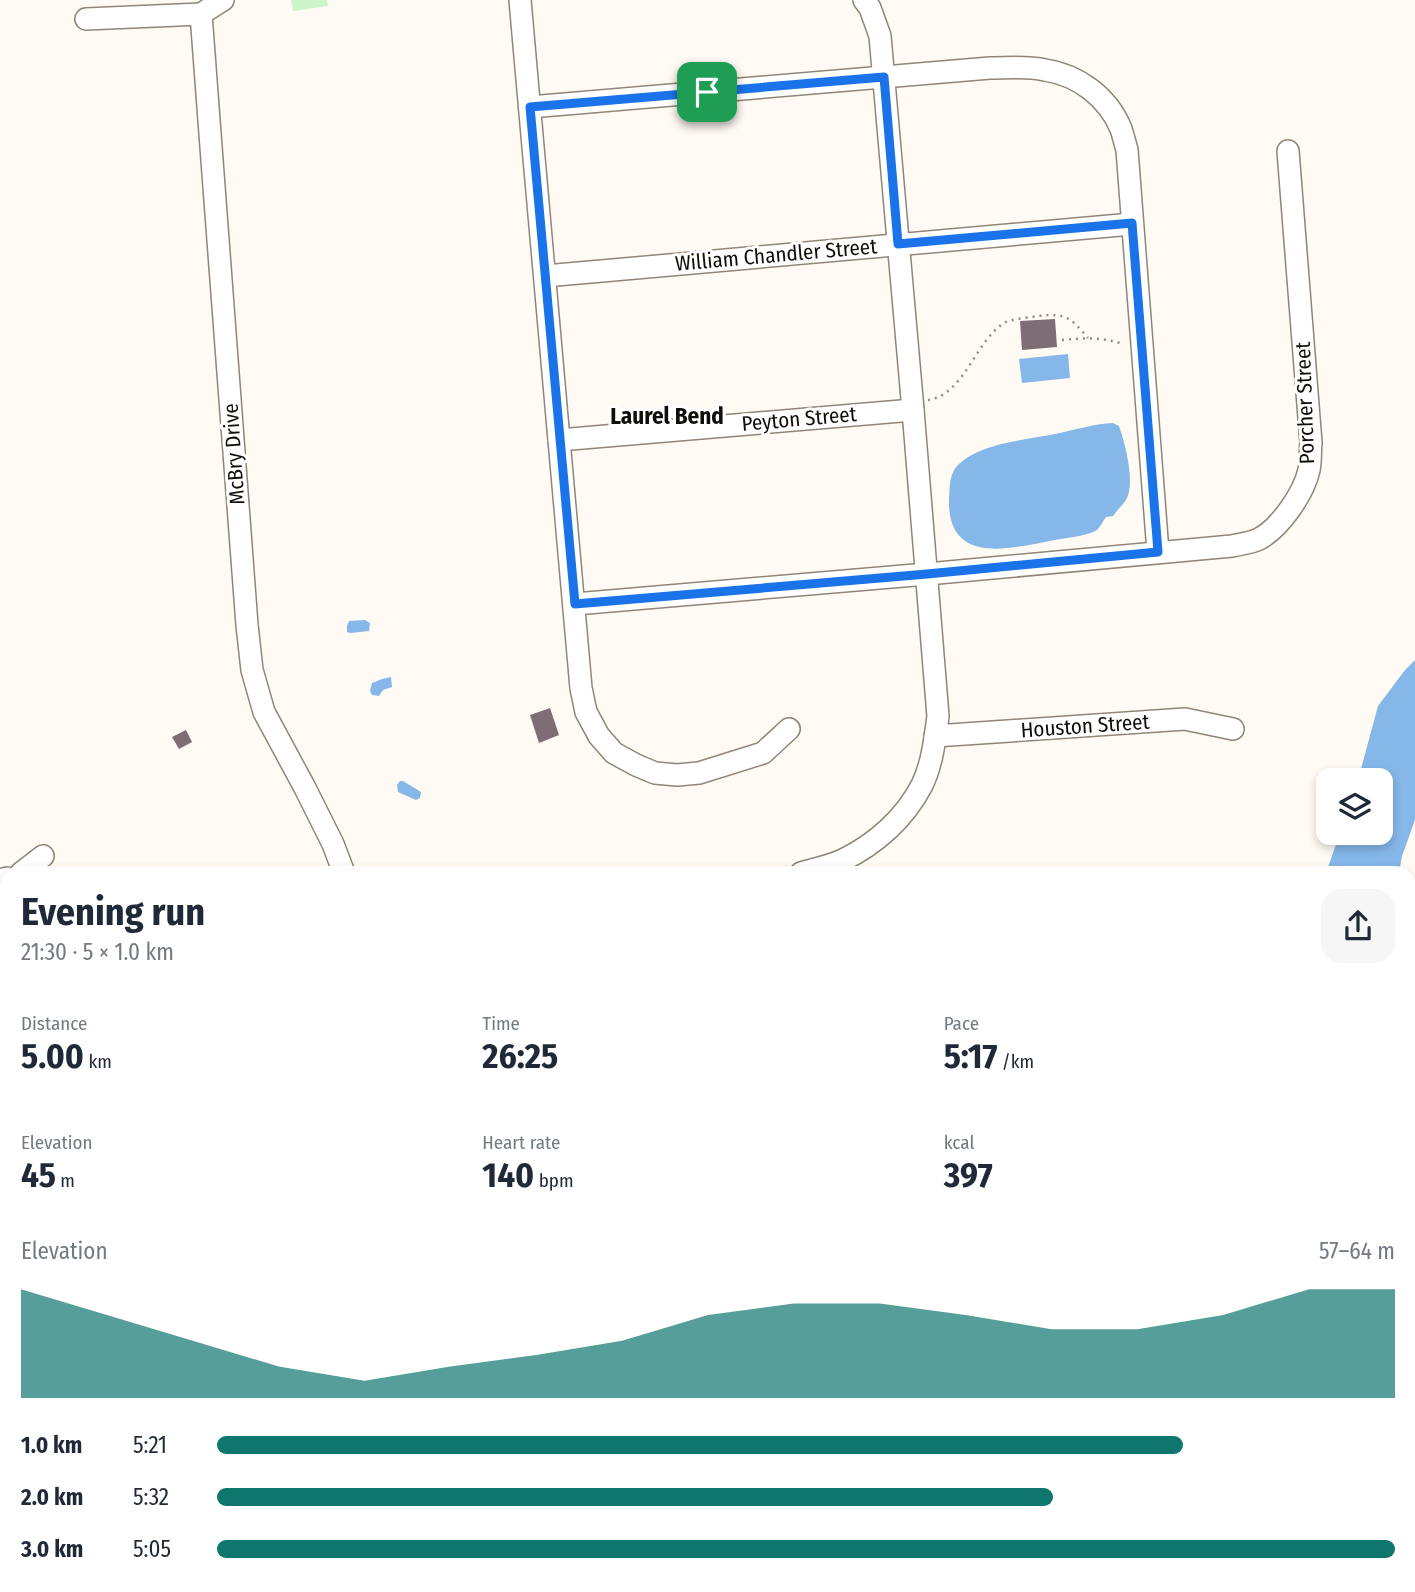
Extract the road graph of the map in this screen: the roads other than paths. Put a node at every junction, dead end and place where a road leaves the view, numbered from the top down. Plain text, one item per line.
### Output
1 (223, 0) edge
2 (520, 0) edge
3 (864, 0) edge
4 (201, 14) junction
5 (86, 19) dead end
6 (884, 77) junction
7 (530, 107) junction
8 (1288, 151) dead end
9 (1132, 223) junction
10 (898, 244) junction
11 (545, 276) junction
12 (919, 405) junction
13 (559, 440) junction
14 (1158, 552) junction
15 (927, 574) junction
16 (575, 604) junction
17 (789, 729) dead end
18 (1233, 729) dead end
19 (936, 736) junction
20 (43, 856) dead end
21 (30, 866) edge
22 (341, 866) edge
23 (824, 866) edge

1 - 4 street
2 - 7 street
3 - 6 street
4 - 5 street
4 - 22 street, McBry Drive
6 - 7 street
6 - 9 street
6 - 10 street
7 - 11 street
8 - 14 street, Porcher Street
9 - 10 street, William Chandler Street
9 - 14 street
10 - 11 street, William Chandler Street
10 - 12 street
11 - 13 street
12 - 13 street, Peyton Street
12 - 15 street
13 - 16 street
14 - 15 street, Porcher Street
15 - 16 street, Porcher Street
15 - 19 street
16 - 17 street
18 - 19 street, Houston Street
19 - 23 street
20 - 21 street

